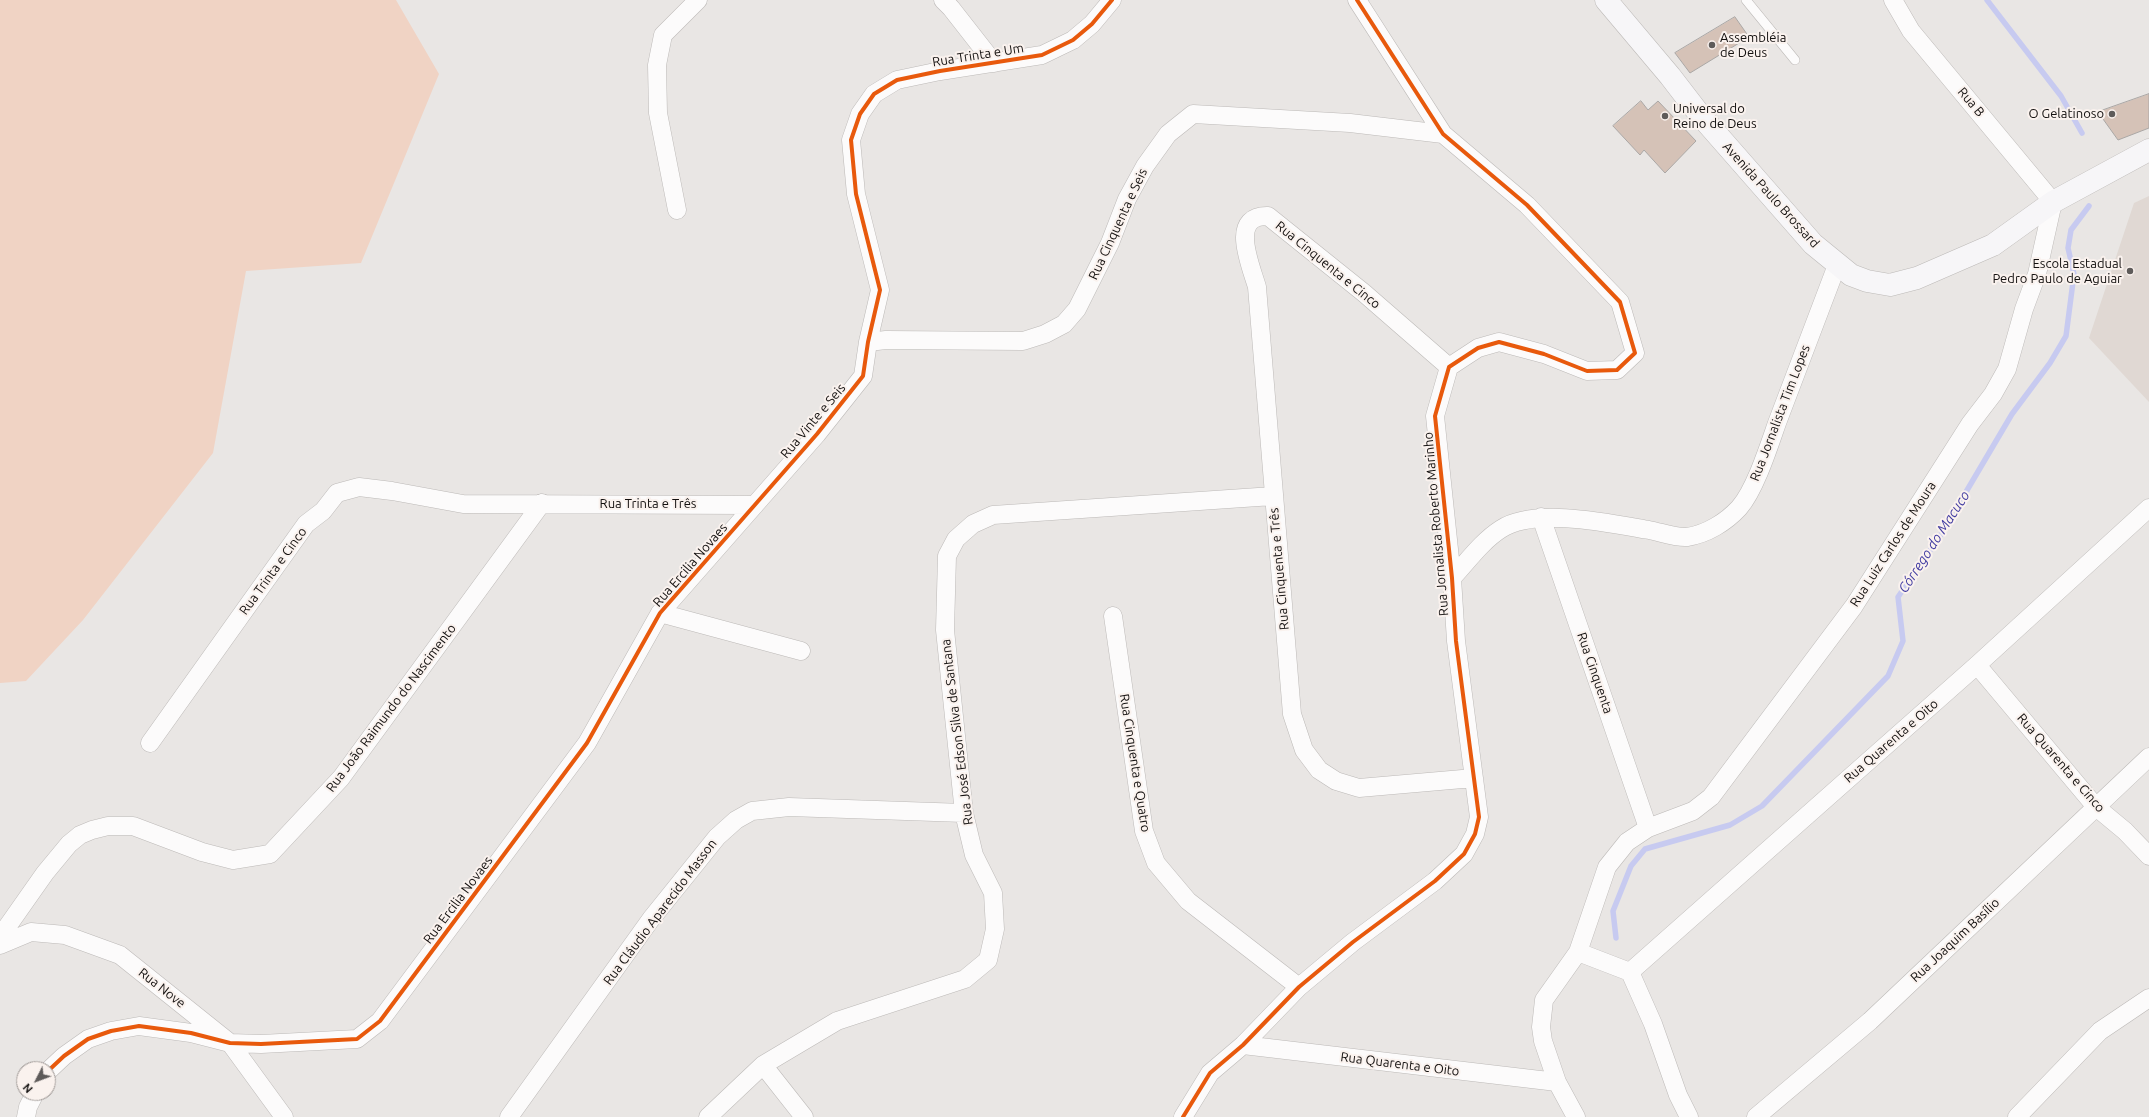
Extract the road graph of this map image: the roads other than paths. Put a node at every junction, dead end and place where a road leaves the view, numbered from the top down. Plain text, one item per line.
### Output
1 (698, 0) edge
2 (943, 0) edge
3 (1112, 0) edge
4 (1357, 0) edge
5 (1606, 0) edge
6 (1746, 0) edge
7 (1893, 0) edge
8 (1795, 60) dead end
9 (994, 63) junction
10 (1443, 134) junction
11 (2149, 150) edge
12 (2053, 202) junction
13 (677, 210) dead end
14 (1837, 265) junction
15 (868, 342) junction
16 (1449, 367) junction
17 (1273, 496) junction
18 (542, 503) junction
19 (755, 505) junction
20 (2149, 508) edge
21 (1541, 517) junction
22 (947, 556) joint
23 (1452, 578) junction
24 (660, 613) junction
25 (1113, 616) dead end
26 (801, 650) dead end
27 (1977, 665) junction
28 (150, 743) dead end
29 (2149, 757) edge
30 (1474, 778) junction
31 (2096, 807) junction
32 (964, 813) junction
33 (1648, 828) junction
34 (2149, 856) edge
35 (0, 936) edge
36 (0, 945) edge
37 (1578, 952) junction
38 (1630, 972) junction
39 (1299, 987) junction
40 (2149, 998) edge
41 (230, 1043) junction
42 (1243, 1045) junction
43 (56, 1064) edge
44 (763, 1065) junction
45 (1557, 1082) junction
46 (31, 1101) edge
47 (26, 1117) edge
48 (284, 1117) edge
49 (509, 1117) edge
50 (708, 1117) edge
51 (804, 1117) edge
52 (1183, 1117) edge
53 (1576, 1117) edge
54 (1689, 1117) edge
55 (1756, 1117) edge
56 (2017, 1117) edge

1 - 13 street
2 - 9 street
3 - 9 street, Rua Trinta e Um
4 - 10 street
5 - 14 main road, Avenida Paulo Brossard
6 - 8 lane
7 - 12 street, Rua B
9 - 15 street, Rua Trinta e Um
10 - 15 street, Rua Cinquenta e Seis
10 - 16 street
11 - 12 main road, Avenida Paulo Brossard
12 - 14 main road, Avenida Paulo Brossard
12 - 33 street, Rua Luiz Carlos de Moura
14 - 21 street, Rua Jornalista Tim Lopes
15 - 19 street, Rua Vinte e Seis
16 - 17 street, Rua Cinquenta e Cinco
16 - 23 street, Rua Jornalista Roberto Marinho
17 - 22 street, Rua Cinquenta e Três
17 - 30 street, Rua Cinquenta e Três
18 - 19 street, Rua Trinta e Três
18 - 28 street, Rua Trinta e Cinco
18 - 35 street, Rua João Raimundo do Nascimento
19 - 24 street, Rua Ercilia Novaes
20 - 27 street, Rua Quarenta e Oito
21 - 23 street, Rua Jornalista Tim Lopes
21 - 33 street, Rua Cinquenta
22 - 32 street, Rua José Edson Silva de Santana
23 - 30 street, Rua Jornalista Roberto Marinho
24 - 26 street
24 - 41 street, Rua Ercilia Novaes
25 - 39 street, Rua Cinquenta e Quatro
27 - 31 street, Rua Quarenta e Cinco
27 - 38 street, Rua Quarenta e Oito
29 - 31 street, Rua Joaquim Basílio
30 - 39 street, Rua Jornalista Roberto Marinho
31 - 34 street, Rua Quarenta e Cinco
31 - 55 street, Rua Joaquim Basílio
32 - 44 street, Rua José Edson Silva de Santana
32 - 49 street, Rua Cláudio Aparecido Masson
33 - 37 street, Rua Luiz Carlos de Moura
36 - 41 street, Rua Nove
37 - 38 street
37 - 45 street, Rua Luiz Carlos de Moura
38 - 54 street
39 - 42 street, Rua Jornalista Roberto Marinho
40 - 56 street
41 - 43 street, Rua Ercilia Novaes
41 - 48 street, Rua Nove
42 - 45 street, Rua Quarenta e Oito
42 - 52 street, Rua Jornalista Roberto Marinho
44 - 50 street, Rua José Edson Silva de Santana
44 - 51 street
45 - 53 street, Rua Luiz Carlos de Moura
46 - 47 street

